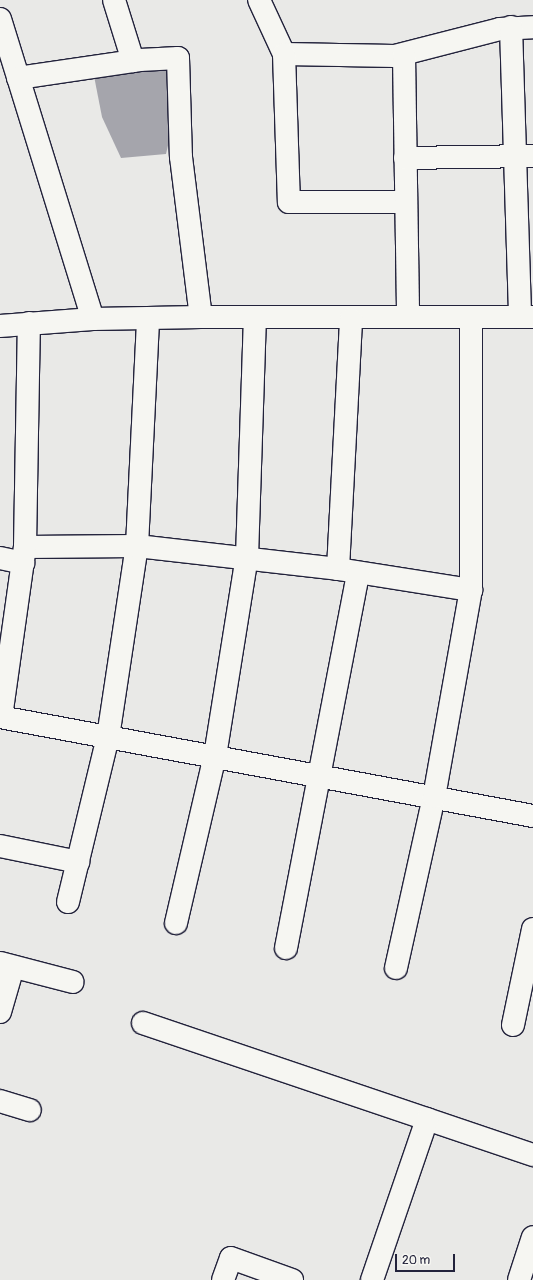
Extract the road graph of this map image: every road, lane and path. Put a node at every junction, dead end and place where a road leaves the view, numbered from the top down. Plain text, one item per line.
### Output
1 (114, 0) edge
2 (259, 0) edge
3 (0, 19) edge
4 (511, 27) junction
5 (533, 27) edge
6 (284, 54) junction
7 (404, 55) junction
8 (133, 61) junction
9 (18, 78) junction
10 (524, 156) edge
11 (406, 158) junction
12 (406, 202) junction
13 (408, 316) junction
14 (201, 317) junction
15 (526, 317) edge
16 (93, 319) junction
17 (148, 319) junction
18 (255, 319) junction
19 (350, 319) junction
20 (471, 320) junction
21 (29, 323) junction
22 (0, 326) edge
23 (137, 546) junction
24 (24, 555) junction
25 (247, 557) junction
26 (0, 558) edge
27 (348, 571) junction
28 (471, 590) junction
29 (0, 717) edge
30 (108, 736) junction
31 (215, 756) junction
32 (320, 776) junction
33 (434, 797) junction
34 (533, 816) edge
35 (0, 846) edge
36 (78, 862) junction
37 (68, 902) dead end
38 (176, 923) dead end
39 (533, 930) edge
40 (286, 948) dead end
41 (6, 965) edge
42 (396, 968) dead end
43 (73, 982) dead end
44 (0, 1012) edge
45 (143, 1023) dead end
46 (513, 1025) dead end
47 (0, 1101) edge
48 (30, 1110) dead end
49 (427, 1119) junction
50 (533, 1155) edge
51 (533, 1238) edge
52 (223, 1280) edge
53 (292, 1280) edge
54 (372, 1280) edge
55 (519, 1280) edge

1 - 8 street
2 - 6 street
3 - 9 street
4 - 5 street
4 - 7 street
4 - 10 street
6 - 7 street
6 - 12 street
7 - 11 street
8 - 9 street
8 - 14 street
9 - 16 street
10 - 11 street
10 - 15 street
11 - 12 street
12 - 13 street
13 - 19 street
13 - 20 street
14 - 17 street
14 - 18 street
15 - 20 street
16 - 17 street
16 - 21 street
17 - 23 street
18 - 19 street
18 - 25 street
19 - 27 street
20 - 28 street
21 - 22 street
21 - 24 street
23 - 24 street
23 - 25 street
23 - 30 street
24 - 26 street
24 - 29 street
25 - 27 street
25 - 31 street
27 - 28 street
27 - 32 street
28 - 33 street
29 - 30 street
30 - 31 street
30 - 36 street
31 - 32 street
31 - 38 street
32 - 33 street
32 - 40 street
33 - 34 street
33 - 42 street
35 - 36 street
36 - 37 street
39 - 46 street
41 - 43 street
41 - 44 street
45 - 49 street
47 - 48 street
49 - 50 street
49 - 54 street
51 - 55 street
52 - 53 street

